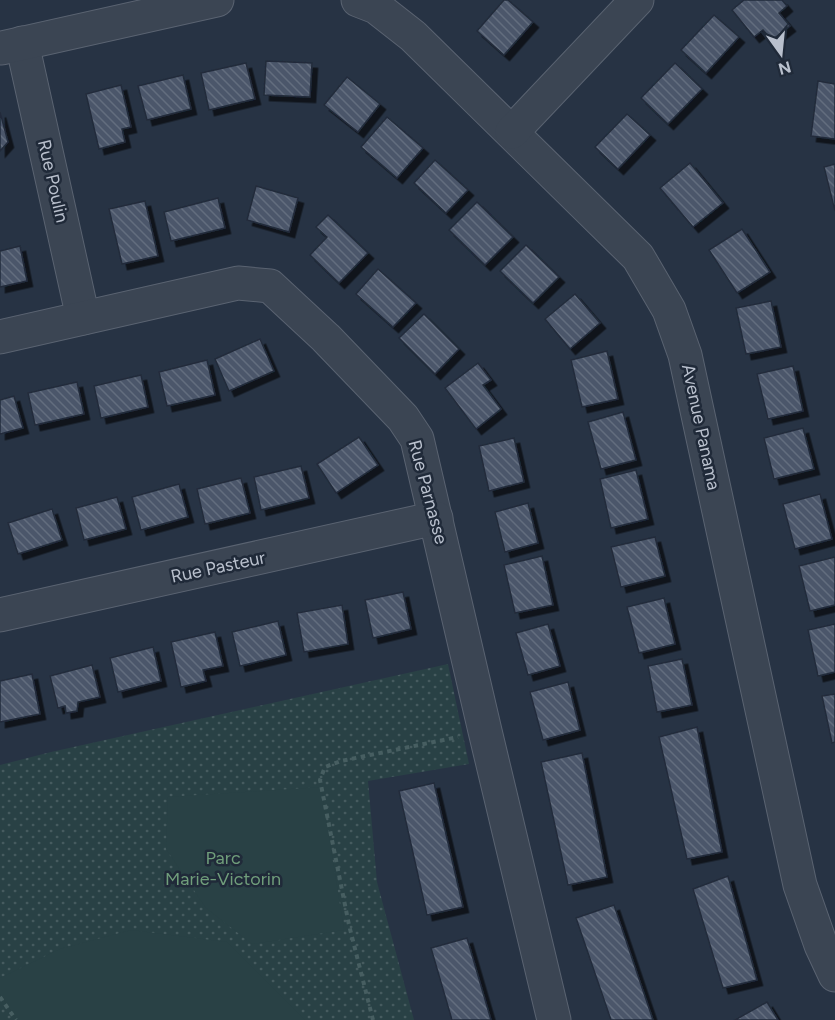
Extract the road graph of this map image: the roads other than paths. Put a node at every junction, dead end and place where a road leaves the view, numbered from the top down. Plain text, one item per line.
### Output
1 (218, 0) edge
2 (358, 0) edge
3 (637, 0) edge
4 (11, 46) edge
5 (512, 132) junction
6 (84, 318) junction
7 (0, 337) edge
8 (436, 518) junction
9 (0, 615) edge
10 (828, 943) edge
11 (835, 975) edge
12 (554, 1020) edge

1 - 4 street
2 - 5 street, Avenue Panama
3 - 5 street
4 - 6 street, Rue Poulin
5 - 10 street, Avenue Panama
6 - 7 street, Rue Parnasse
6 - 8 street, Rue Parnasse
8 - 9 street, Rue Pasteur
8 - 12 street, Rue Parnasse
10 - 11 street, Avenue Panama

